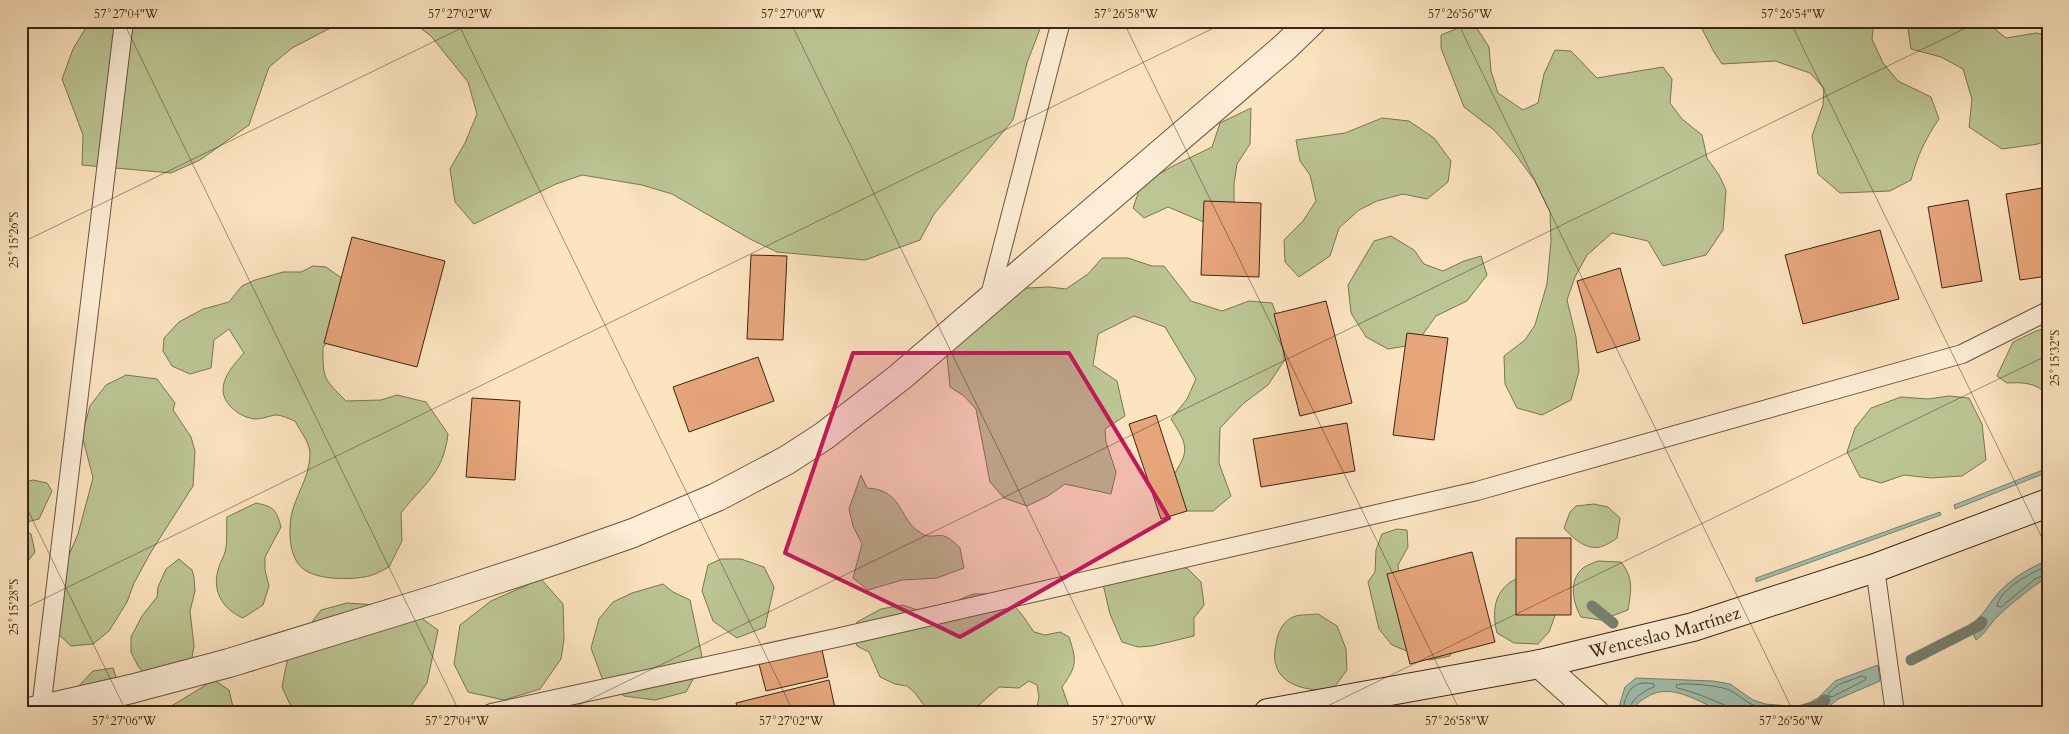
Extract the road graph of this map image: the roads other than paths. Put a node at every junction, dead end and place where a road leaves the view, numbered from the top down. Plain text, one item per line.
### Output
1 (124, 21) edge
2 (1061, 21) edge
3 (1312, 21) edge
4 (989, 300) junction
5 (2048, 311) edge
6 (2048, 503) edge
7 (1875, 568) junction
8 (1540, 664) junction
9 (33, 711) edge
10 (491, 713) edge
11 (1268, 713) edge
12 (1595, 713) edge
13 (1895, 713) edge

1 - 9 lane
2 - 4 lane
3 - 4 street
4 - 9 street
5 - 10 lane
6 - 7 street, Wenceslao Martínez
7 - 8 street, Wenceslao Martínez
7 - 13 lane
8 - 11 street, Wenceslao Martínez
8 - 12 street

